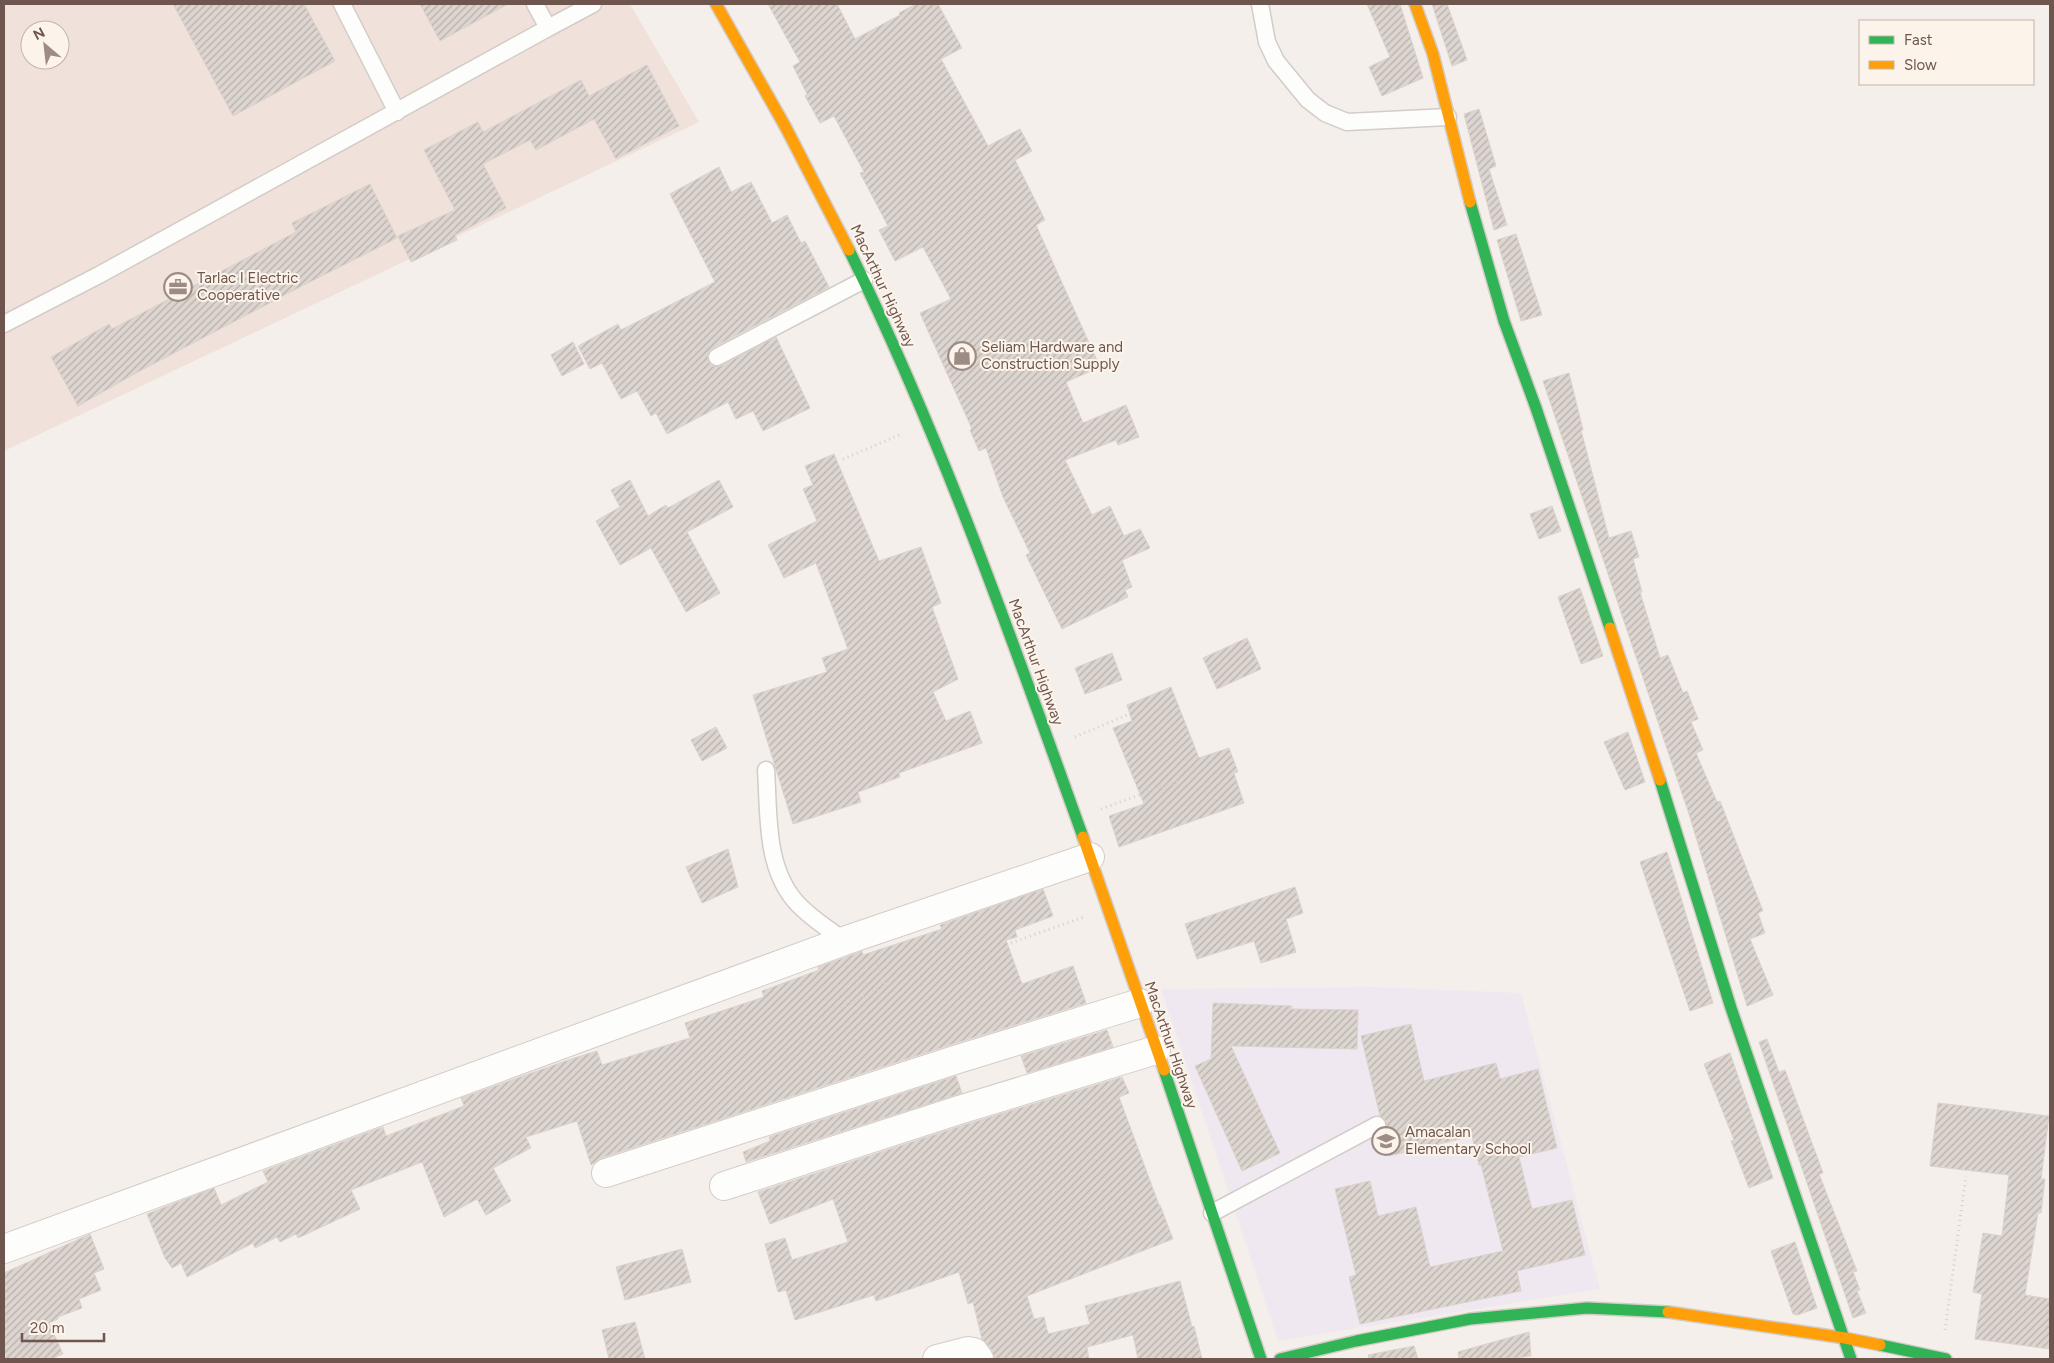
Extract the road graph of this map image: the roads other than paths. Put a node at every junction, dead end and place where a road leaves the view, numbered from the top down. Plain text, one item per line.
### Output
1 (342, 4) edge
2 (535, 4) edge
3 (593, 4) edge
4 (716, 4) edge
5 (1260, 4) edge
6 (1415, 4) edge
7 (548, 28) junction
8 (397, 112) junction
9 (1448, 117) junction
10 (864, 280) junction
11 (4, 324) edge
12 (717, 356) dead end
13 (766, 770) dead end
14 (1090, 857) junction
15 (856, 937) junction
16 (1140, 1002) junction
17 (1156, 1050) junction
18 (1377, 1126) dead end
19 (606, 1173) dead end
20 (724, 1186) dead end
21 (1212, 1213) junction
22 (4, 1250) edge
23 (1845, 1338) junction
24 (938, 1359) edge
25 (979, 1359) edge
26 (1261, 1359) edge
27 (1280, 1359) edge
28 (1851, 1359) edge
29 (1944, 1359) edge

1 - 8 lane
2 - 7 lane
3 - 7 lane
4 - 10 main road, MacArthur Highway
5 - 9 lane
6 - 9 main road
7 - 8 lane
8 - 11 lane
9 - 23 main road
10 - 12 lane
10 - 14 main road, MacArthur Highway
13 - 15 lane
14 - 15 street
14 - 16 main road, MacArthur Highway
15 - 22 street
16 - 17 main road, MacArthur Highway
16 - 19 street
17 - 20 street
17 - 21 main road, MacArthur Highway
18 - 21 lane
21 - 26 main road, MacArthur Highway
23 - 27 main road
23 - 28 main road
23 - 29 main road
24 - 25 street

